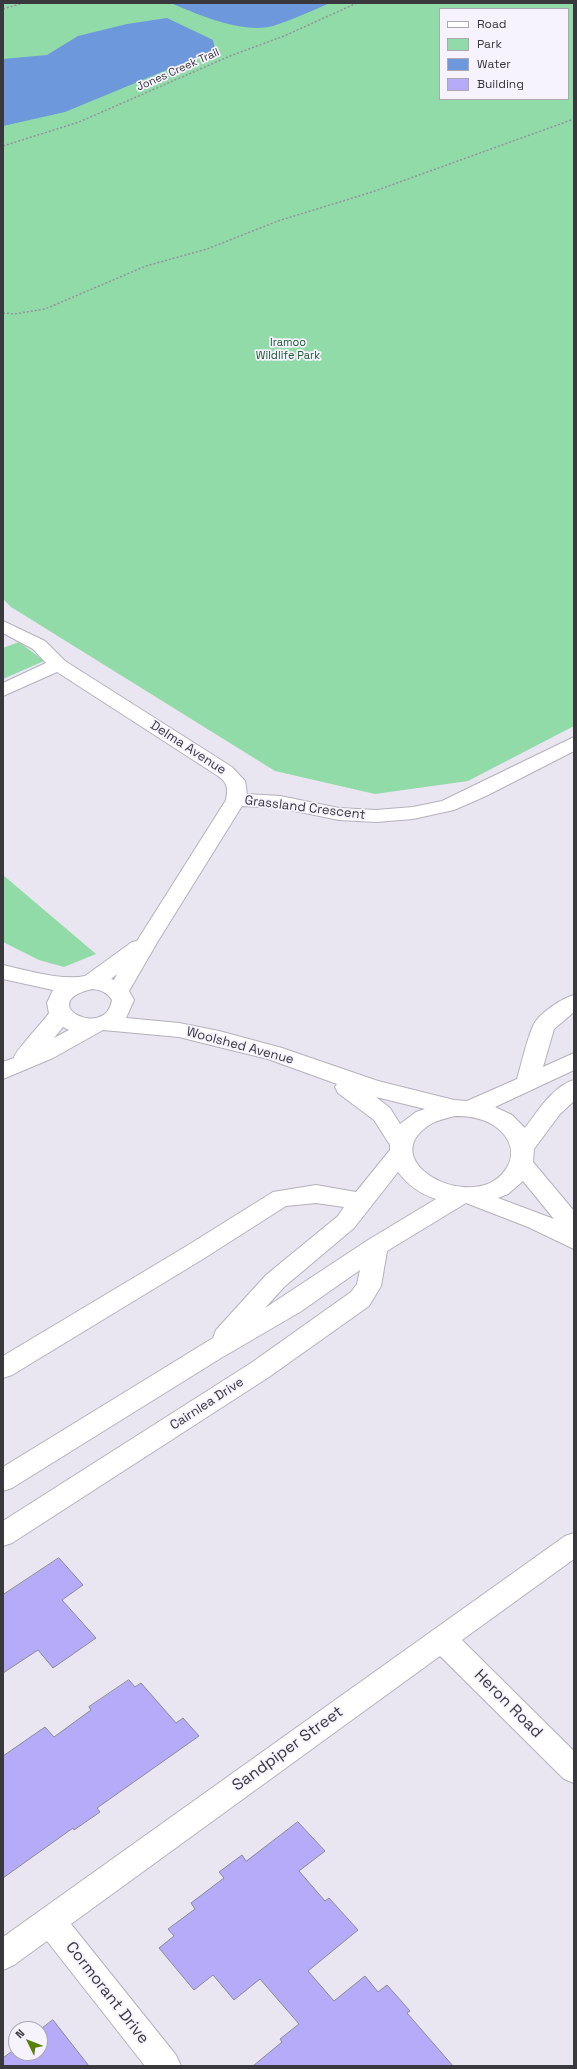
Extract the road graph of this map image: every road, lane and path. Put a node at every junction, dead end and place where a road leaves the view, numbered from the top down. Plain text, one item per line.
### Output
1 (23, 3) edge
2 (357, 3) edge
3 (3, 9) edge
4 (574, 119) edge
5 (3, 146) edge
6 (3, 314) edge
7 (3, 626) edge
8 (58, 665) junction
9 (3, 690) edge
10 (574, 743) edge
11 (236, 800) junction
12 (147, 941) junction
13 (3, 973) edge
14 (84, 983) junction
15 (120, 996) junction
16 (574, 1002) edge
17 (59, 1012) junction
18 (99, 1024) junction
19 (179, 1030) junction
20 (574, 1061) edge
21 (9, 1068) edge
22 (323, 1072) junction
23 (527, 1084) junction
24 (571, 1092) edge
25 (462, 1108) junction
26 (401, 1148) junction
27 (522, 1156) junction
28 (466, 1196) junction
29 (363, 1202) junction
30 (574, 1227) edge
31 (574, 1240) edge
32 (376, 1246) junction
33 (212, 1351) junction
34 (3, 1368) edge
35 (3, 1480) edge
36 (3, 1535) edge
37 (574, 1544) edge
38 (442, 1639) junction
39 (574, 1770) edge
40 (50, 1921) junction
41 (3, 1955) edge
42 (165, 2066) edge

1 - 3 path
2 - 5 path, Jones Creek Trail
4 - 6 path
7 - 8 street, Delma Avenue
8 - 9 street
8 - 11 street, Delma Avenue
10 - 11 street, Grassland Crescent
11 - 12 street
12 - 14 street
12 - 15 street
13 - 14 street
13 - 17 street
14 - 15 street
14 - 17 street
15 - 18 street
15 - 19 street, Woolshed Avenue
16 - 23 street
17 - 18 street
17 - 21 street
18 - 19 street, Woolshed Avenue
18 - 21 street
19 - 22 street, Woolshed Avenue
20 - 23 street
22 - 25 street, Woolshed Avenue
22 - 26 street, Woolshed Avenue
23 - 25 street
24 - 27 street
25 - 26 street
25 - 27 street
26 - 28 street
26 - 29 street
27 - 28 street
27 - 30 street
28 - 31 street
28 - 32 street
29 - 33 street
29 - 34 street
32 - 33 street
32 - 36 street, Cairnlea Drive
33 - 35 street
37 - 38 street, Sandpiper Street
38 - 39 street, Heron Road
38 - 40 street, Sandpiper Street
40 - 41 street, Sandpiper Street
40 - 42 street, Cormorant Drive

